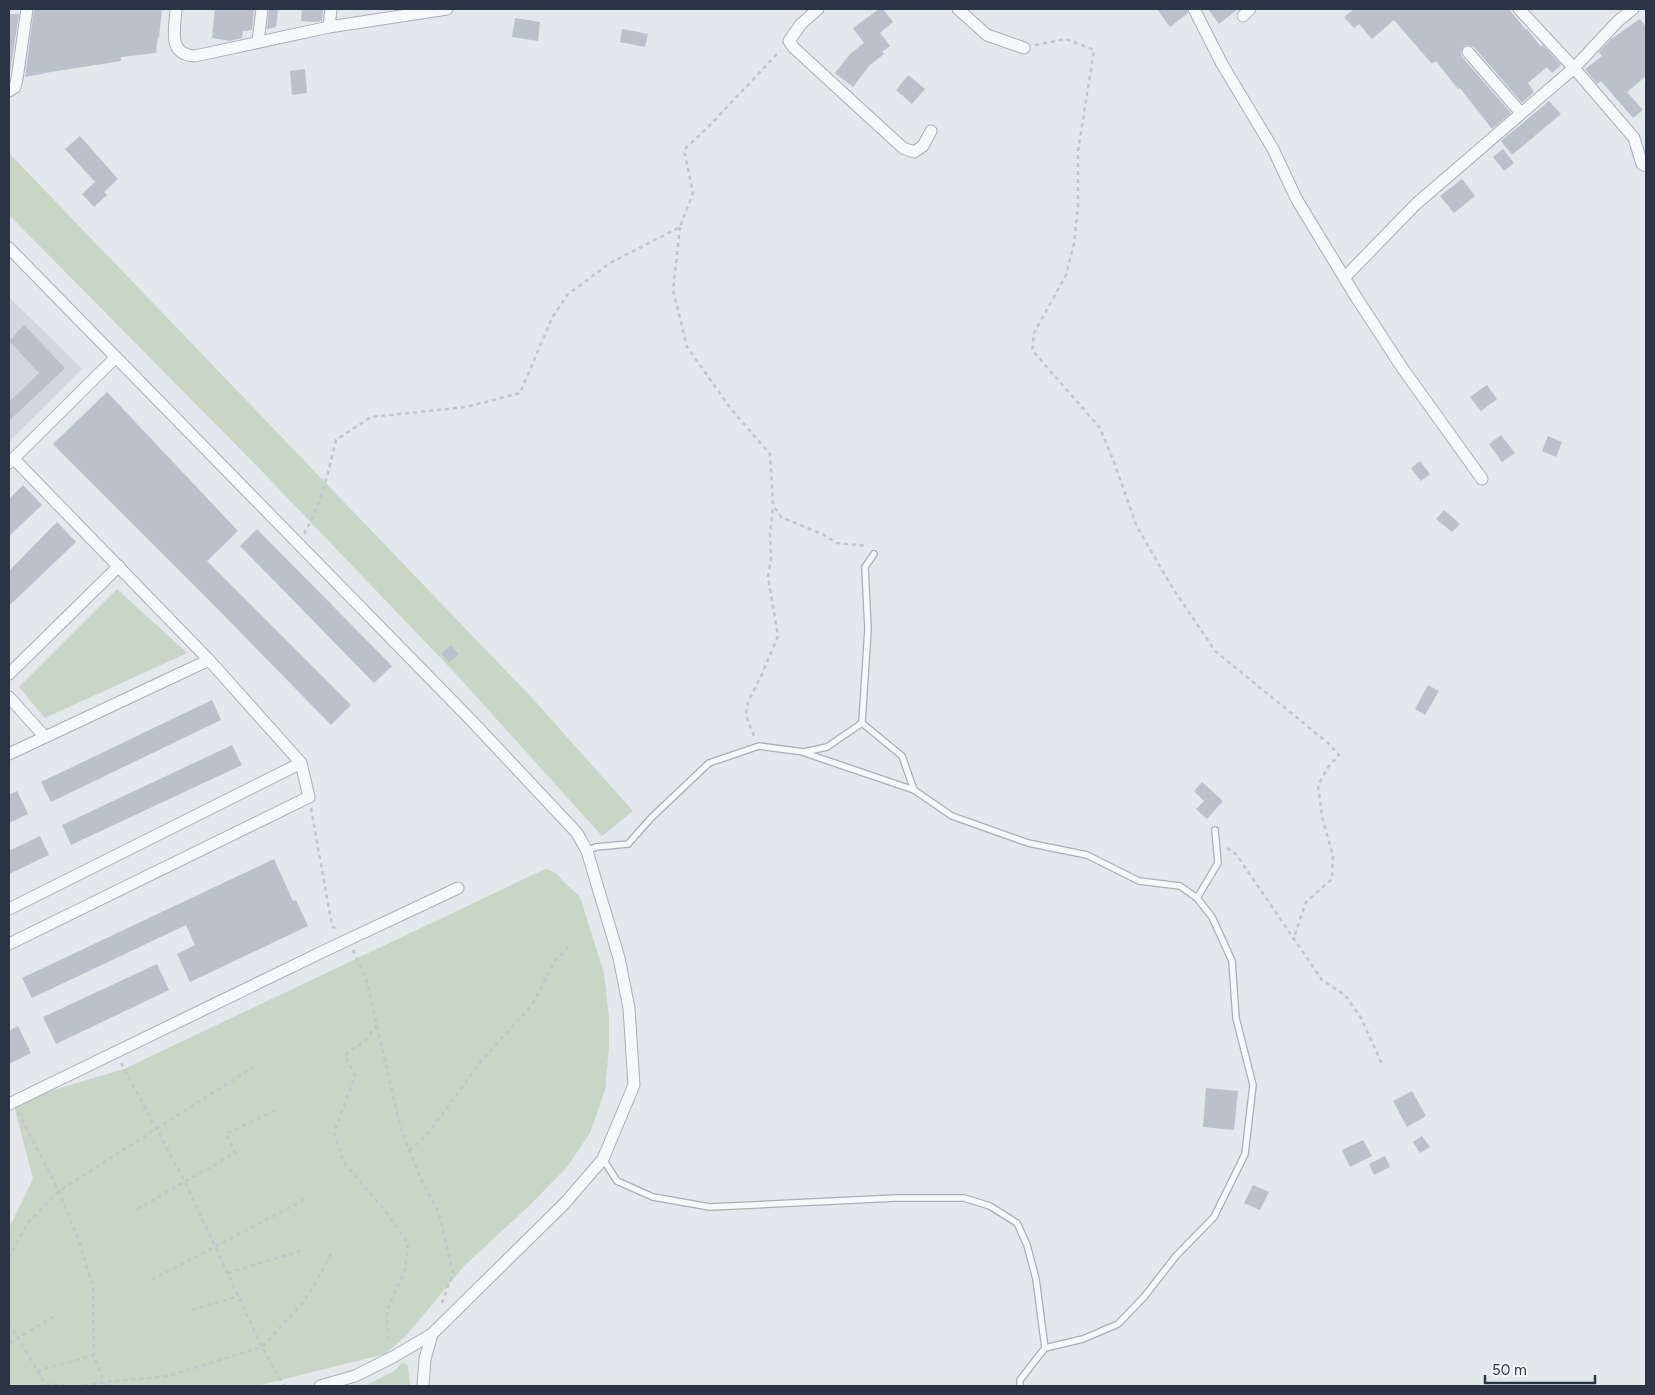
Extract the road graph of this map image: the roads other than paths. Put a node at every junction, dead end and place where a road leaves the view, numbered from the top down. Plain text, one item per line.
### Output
1 (27, 9) edge
2 (176, 9) edge
3 (262, 9) edge
4 (331, 9) edge
5 (447, 9) edge
6 (818, 9) edge
7 (958, 9) edge
8 (1194, 9) edge
9 (1520, 9) edge
10 (1633, 9) edge
11 (419, 12) edge
12 (329, 27) junction
13 (258, 42) junction
14 (1024, 48) road end
15 (1468, 52) dead end
16 (1574, 68) junction
17 (9, 91) edge
18 (1521, 113) junction
19 (931, 131) dead end
20 (1646, 166) edge
21 (9, 248) edge
22 (1345, 277) junction
23 (116, 357) junction
24 (11, 461) edge
25 (1482, 478) dead end
26 (874, 554) road end
27 (119, 566) junction
28 (209, 660) junction
29 (9, 674) edge
30 (9, 697) edge
31 (862, 723) junction
32 (44, 737) junction
33 (804, 752) junction
34 (9, 754) edge
35 (301, 763) junction
36 (914, 790) junction
37 (1215, 830) dead end
38 (587, 851) junction
39 (458, 888) dead end
40 (1196, 898) junction
41 (9, 909) edge
42 (9, 944) edge
43 (11, 1103) edge
44 (603, 1159) junction
45 (432, 1334) junction
46 (1045, 1348) junction
47 (320, 1386) edge
48 (423, 1386) edge
49 (1020, 1386) edge

1 - 17 street
2 - 13 street
3 - 13 street
4 - 12 street
5 - 11 street
6 - 19 street
7 - 14 street
8 - 22 street
9 - 16 street
10 - 16 street
11 - 12 street
12 - 13 street
15 - 18 street
16 - 18 street
16 - 20 street
18 - 22 street
21 - 23 street
22 - 25 street
23 - 24 street
23 - 38 street
24 - 27 street
26 - 31 lane
27 - 28 street
27 - 29 street
28 - 32 street
28 - 35 street
30 - 32 street
31 - 33 lane
31 - 36 lane
32 - 34 street
33 - 36 lane
33 - 38 lane
35 - 41 street
35 - 42 street
36 - 40 lane
37 - 40 lane
38 - 44 street
39 - 43 street
40 - 46 lane
44 - 45 street
44 - 46 lane
45 - 47 street
45 - 48 street
46 - 49 lane

